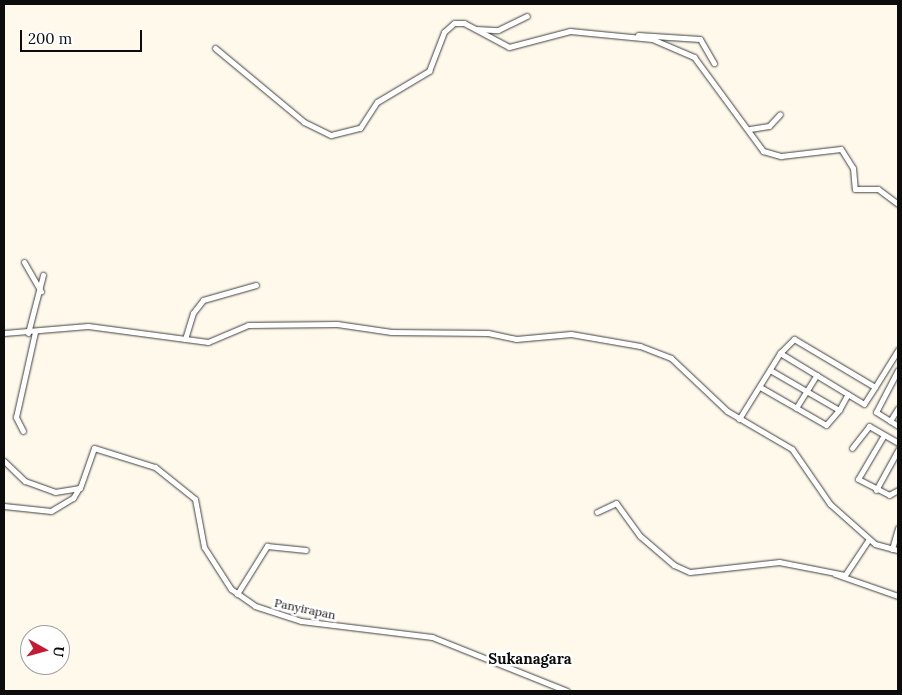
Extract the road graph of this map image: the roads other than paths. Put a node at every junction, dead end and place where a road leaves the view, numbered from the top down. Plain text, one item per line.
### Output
1 (527, 16) dead end
2 (473, 28) junction
3 (635, 36) junction
4 (215, 48) dead end
5 (714, 63) dead end
6 (780, 114) dead end
7 (750, 129) junction
8 (898, 204) edge
9 (24, 262) dead end
10 (43, 276) dead end
11 (256, 285) dead end
12 (41, 291) junction
13 (35, 332) junction
14 (4, 333) edge
15 (28, 333) junction
16 (185, 338) junction
17 (898, 350) edge
18 (780, 353) junction
19 (770, 370) junction
20 (898, 370) edge
21 (817, 375) junction
22 (760, 387) junction
23 (875, 387) junction
24 (807, 392) junction
25 (848, 394) junction
26 (796, 408) junction
27 (898, 408) edge
28 (839, 410) junction
29 (739, 419) junction
30 (890, 421) junction
31 (898, 426) edge
32 (24, 431) dead end
33 (884, 435) junction
34 (898, 443) edge
35 (852, 448) dead end
36 (898, 450) edge
37 (4, 461) edge
38 (80, 488) junction
39 (876, 490) junction
40 (898, 490) edge
41 (4, 506) edge
42 (597, 512) dead end
43 (898, 528) edge
44 (869, 539) junction
45 (892, 549) junction
46 (306, 550) dead end
47 (898, 550) edge
48 (834, 574) junction
49 (236, 594) junction
50 (898, 596) edge
51 (567, 691) edge

1 - 2 street
2 - 3 street
2 - 4 street
3 - 5 street
3 - 7 street
6 - 7 street
7 - 8 street
9 - 12 street
10 - 12 street
11 - 16 street
12 - 15 street
13 - 15 street
13 - 16 street
13 - 32 street
14 - 15 street
16 - 29 street
17 - 23 street
18 - 19 street
18 - 21 street
18 - 23 street
19 - 22 street
19 - 24 street
20 - 30 street
21 - 24 street
21 - 25 street
22 - 26 street
22 - 29 street
23 - 25 street
24 - 26 street
24 - 28 street
25 - 28 street
26 - 28 street
27 - 30 street
29 - 44 street
30 - 31 street
33 - 34 street
33 - 35 street
33 - 39 street
36 - 39 street
37 - 38 street
38 - 41 street
38 - 49 street, Panyirapan
39 - 40 street
42 - 48 street
43 - 45 street
44 - 45 street
44 - 48 street
45 - 47 street
46 - 49 street
48 - 50 street
49 - 51 street, Panyirapan

